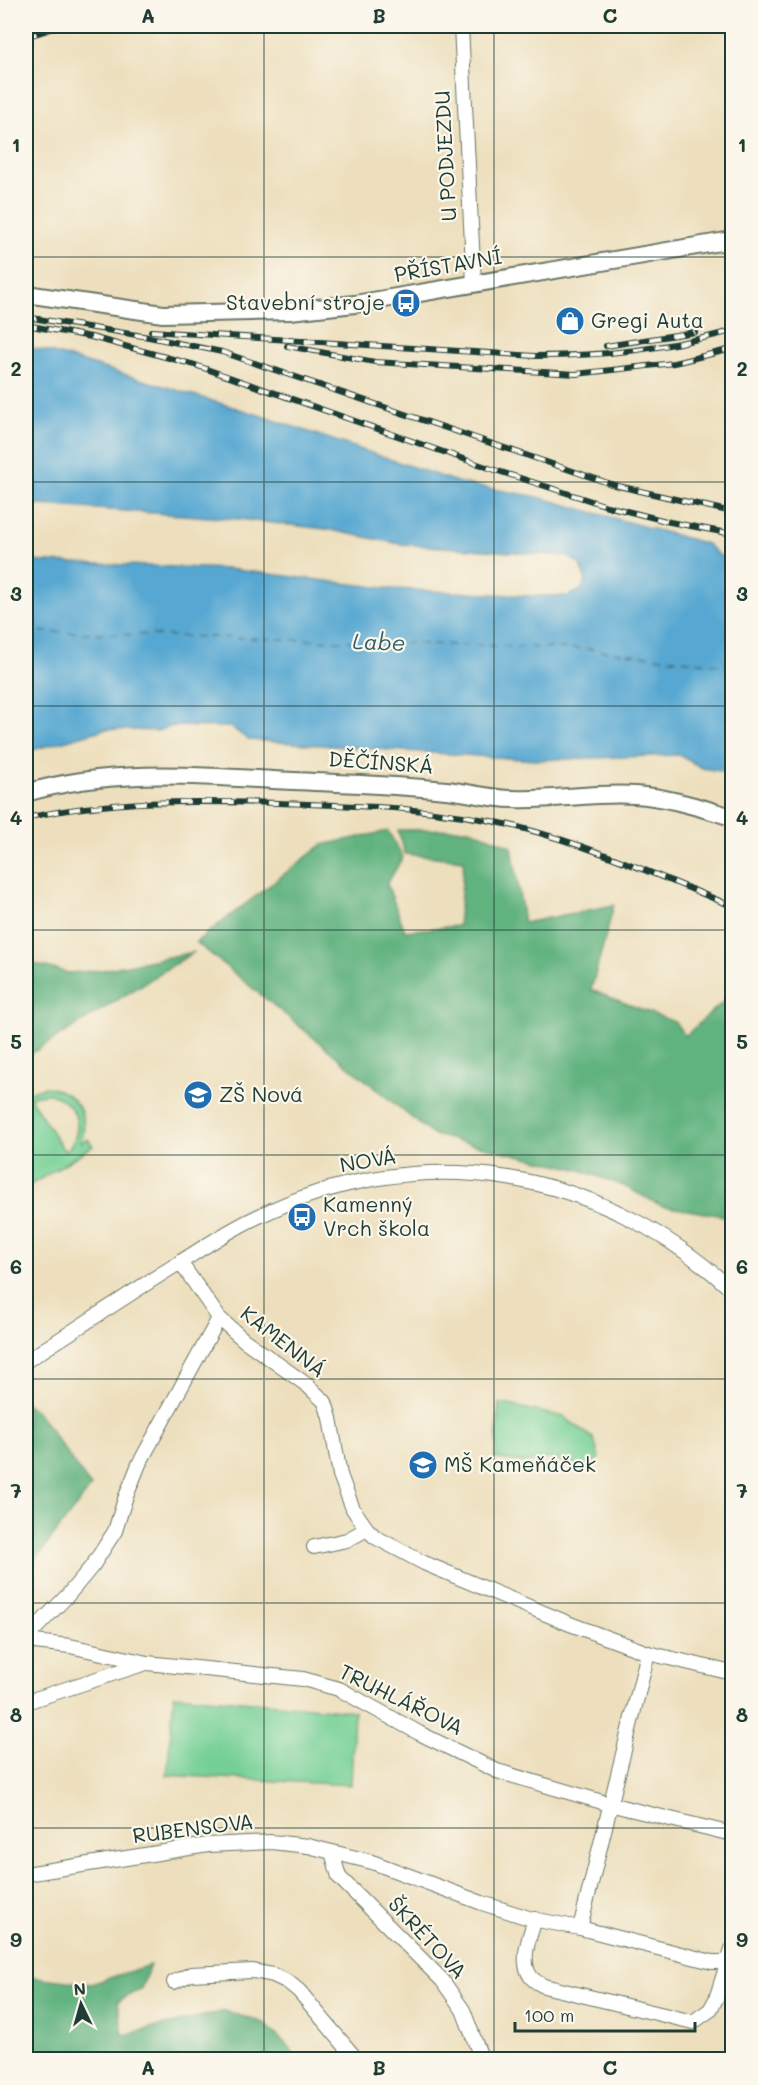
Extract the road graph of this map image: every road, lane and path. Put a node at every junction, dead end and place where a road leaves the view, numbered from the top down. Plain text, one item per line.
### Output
1 (461, 26) edge
2 (732, 240) edge
3 (474, 284) junction
4 (26, 294) edge
5 (26, 793) edge
6 (732, 817) edge
7 (180, 1262) junction
8 (732, 1290) edge
9 (219, 1318) junction
10 (26, 1361) edge
11 (367, 1529) junction
12 (314, 1547) dead end
13 (26, 1639) edge
14 (648, 1653) junction
15 (147, 1663) junction
16 (732, 1672) edge
17 (26, 1702) edge
18 (609, 1804) junction
19 (732, 1834) edge
20 (332, 1852) junction
21 (26, 1874) edge
22 (535, 1919) junction
23 (580, 1928) junction
24 (732, 1949) edge
25 (728, 1962) junction
26 (174, 1982) dead end
27 (357, 2060) edge
28 (482, 2060) edge

1 - 3 street, U PODJEZDU
2 - 3 main road, PŘÍSTAVNÍ
3 - 4 main road, PŘÍSTAVNÍ
5 - 6 main road, DĚČÍNSKÁ
7 - 8 street, NOVÁ
7 - 9 street, KAMENNÁ
7 - 10 street, NOVÁ
9 - 11 street, KAMENNÁ
9 - 13 street, TRUHLÁŘOVA
11 - 12 street
11 - 14 street, KAMENNÁ
13 - 15 street, TRUHLÁŘOVA
14 - 16 street
14 - 18 street
15 - 17 street
15 - 18 street, TRUHLÁŘOVA
18 - 19 street, TRUHLÁŘOVA
18 - 23 street
20 - 21 street, RUBENSOVA
20 - 22 street, RUBENSOVA
20 - 28 street, ŠKRÉTOVA
22 - 23 street, RUBENSOVA
22 - 25 street
23 - 25 street, RUBENSOVA
24 - 25 street
26 - 27 street

